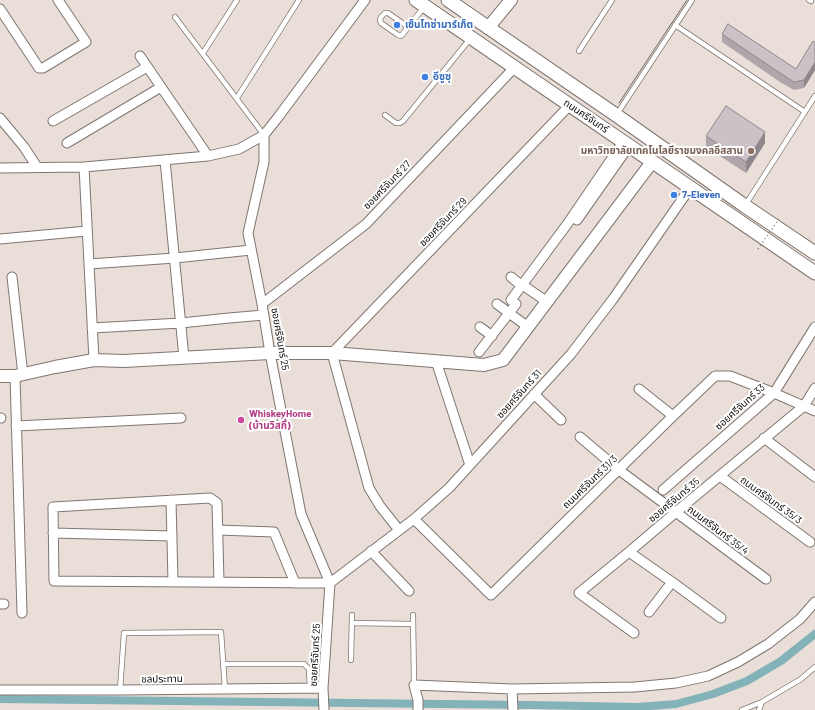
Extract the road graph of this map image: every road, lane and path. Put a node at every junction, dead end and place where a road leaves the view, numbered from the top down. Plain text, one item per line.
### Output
1 (58, 0) edge
2 (237, 0) edge
3 (299, 0) edge
4 (365, 0) edge
5 (448, 0) edge
6 (511, 0) edge
7 (612, 0) edge
8 (692, 0) edge
9 (420, 3) edge
10 (0, 9) edge
11 (437, 14) junction
12 (175, 17) dead end
13 (675, 25) junction
14 (408, 27) junction
15 (488, 28) junction
16 (471, 38) junction
17 (579, 51) dead end
18 (203, 53) junction
19 (140, 56) dead end
20 (146, 66) junction
21 (514, 68) junction
22 (161, 87) junction
23 (815, 96) edge
24 (237, 98) junction
25 (570, 105) junction
26 (805, 112) junction
27 (385, 114) dead end
28 (616, 115) junction
29 (0, 118) edge
30 (53, 121) dead end
31 (264, 135) junction
32 (66, 143) dead end
33 (626, 144) junction
34 (208, 156) junction
35 (165, 160) junction
36 (652, 162) junction
37 (37, 167) junction
38 (84, 167) junction
39 (0, 168) edge
40 (690, 188) junction
41 (745, 206) junction
42 (779, 219) dead end
43 (87, 231) junction
44 (0, 239) edge
45 (758, 249) dead end
46 (251, 250) junction
47 (815, 252) edge
48 (175, 258) junction
49 (89, 264) junction
50 (815, 273) edge
51 (12, 277) dead end
52 (511, 277) dead end
53 (524, 287) junction
54 (519, 299) dead end
55 (543, 299) dead end
56 (262, 304) junction
57 (497, 304) dead end
58 (509, 313) junction
59 (264, 315) junction
60 (181, 323) junction
61 (524, 324) dead end
62 (480, 327) dead end
63 (815, 327) edge
64 (92, 328) junction
65 (492, 336) junction
66 (479, 352) dead end
67 (270, 353) junction
68 (332, 353) junction
69 (184, 358) junction
70 (94, 360) junction
71 (436, 361) junction
72 (0, 376) edge
73 (19, 376) junction
74 (815, 388) edge
75 (639, 389) dead end
76 (774, 393) junction
77 (534, 394) junction
78 (804, 406) junction
79 (815, 411) edge
80 (673, 416) junction
81 (181, 418) dead end
82 (561, 420) dead end
83 (16, 426) junction
84 (580, 437) dead end
85 (764, 438) junction
86 (470, 465) junction
87 (619, 470) junction
88 (720, 476) junction
89 (815, 477) edge
90 (663, 490) dead end
91 (171, 500) junction
92 (676, 512) junction
93 (414, 519) junction
94 (218, 530) junction
95 (399, 530) junction
96 (54, 533) junction
97 (172, 536) junction
98 (810, 542) dead end
99 (371, 551) junction
100 (630, 552) junction
101 (766, 579) dead end
102 (173, 582) junction
103 (219, 582) junction
104 (672, 582) junction
105 (295, 583) junction
106 (330, 583) junction
107 (409, 591) dead end
108 (815, 602) edge
109 (649, 612) dead end
110 (22, 613) dead end
111 (352, 615) dead end
112 (413, 615) dead end
113 (721, 618) dead end
114 (352, 623) junction
115 (413, 624) junction
116 (634, 633) dead end
117 (351, 660) dead end
118 (223, 664) junction
119 (815, 667) edge
120 (414, 685) junction
121 (310, 688) junction
122 (323, 688) junction
123 (225, 689) junction
124 (512, 689) junction
125 (0, 690) edge
126 (120, 690) junction
127 (762, 702) junction
128 (418, 705) edge
129 (324, 710) edge
130 (513, 710) edge
131 (742, 710) edge
132 (760, 710) edge

1 - 10 street
2 - 18 lane
3 - 24 lane
4 - 31 street
5 - 11 main road
5 - 15 main road, ถนนศรีจันทร์
6 - 15 street
7 - 17 lane
8 - 13 lane
9 - 11 main road, ถนนศรีจันทร์
9 - 14 lane
11 - 16 main road, ถนนศรีจันทร์
12 - 18 lane
13 - 26 lane
13 - 28 lane
14 - 14 lane
15 - 28 main road, ถนนศรีจันทร์
16 - 21 main road, ถนนศรีจันทร์
16 - 27 lane
18 - 24 lane
19 - 20 street
20 - 22 street
20 - 30 street
21 - 25 main road, ถนนศรีจันทร์
21 - 56 street, ซอยศรีจันทร์ 27
22 - 32 street
22 - 34 street
23 - 26 lane
24 - 31 lane
25 - 33 main road, ถนนศรีจันทร์
25 - 68 street, ซอยศรีจันทร์ 29
26 - 41 lane
28 - 41 main road, ถนนศรีจันทร์
29 - 37 street
31 - 34 street
31 - 46 street, ซอยศรีจันทร์ 25
33 - 36 main road, ถนนศรีจันทร์
33 - 53 street
34 - 35 street
35 - 38 street
35 - 48 street
36 - 40 main road, ถนนศรีจันทร์
36 - 71 street
37 - 38 street
37 - 39 street
38 - 43 street
40 - 50 main road, ถนนศรีจันทร์
40 - 77 street, ซอยศรีจันทร์ 31
41 - 47 main road, ถนนศรีจันทร์
42 - 45 path, bridge
43 - 44 street
43 - 49 street
46 - 48 street
46 - 56 street, ซอยศรีจันทร์ 25
48 - 49 street
48 - 60 street
49 - 64 street
51 - 73 street
52 - 53 street
53 - 54 street
53 - 55 street
53 - 58 street
56 - 59 street, ซอยศรีจันทร์ 25
57 - 58 street
58 - 61 street
58 - 65 street
59 - 60 street
59 - 67 street, ซอยศรีจันทร์ 25
60 - 64 street
60 - 69 street
62 - 65 street
63 - 76 street, ซอยศรีจันทร์ 33
64 - 70 street
65 - 66 street
67 - 68 street
67 - 69 street
67 - 106 street, ซอยศรีจันทร์ 25
68 - 71 street
68 - 95 street
69 - 70 street
70 - 73 street
71 - 86 street
72 - 73 street
73 - 83 street
74 - 78 street, ซอยศรีจันทร์ 35
75 - 80 street
76 - 78 street, ถนนศรีจันทร์ 31/3
76 - 80 street, ถนนศรีจันทร์ 31/3
76 - 90 street, ซอยศรีจันทร์ 33
77 - 82 street
77 - 86 street, ซอยศรีจันทร์ 31
78 - 79 street, ถนนศรีจันทร์ 31/3
78 - 85 street, ซอยศรีจันทร์ 35
80 - 87 street, ถนนศรีจันทร์ 31/3
81 - 83 street
83 - 110 street
84 - 87 street, ถนนศรีจันทร์ 35/4
85 - 88 street, ซอยศรีจันทร์ 35
85 - 89 street
86 - 93 street, ซอยศรีจันทร์ 31
87 - 92 street, ถนนศรีจันทร์ 35/4
87 - 93 street, ถนนศรีจันทร์ 31/3
88 - 92 street, ซอยศรีจันทร์ 35
88 - 98 street, ถนนศรีจันทร์ 35/3
91 - 94 street
91 - 96 street
91 - 97 street
92 - 100 street, ซอยศรีจันทร์ 35
92 - 101 street, ถนนศรีจันทร์ 35/4
93 - 95 street, ซอยศรีจันทร์ 31
94 - 103 street
94 - 105 street
95 - 99 street, ซอยศรีจันทร์ 31
96 - 97 street
96 - 102 street
97 - 102 street
99 - 106 street, ซอยศรีจันทร์ 31
99 - 107 street
100 - 104 street
100 - 116 street, ซอยศรีจันทร์ 35
102 - 103 street
103 - 105 street
104 - 109 street
104 - 113 street
105 - 106 street
106 - 122 street, ซอยศรีจันทร์ 25
108 - 124 street
111 - 114 lane
112 - 115 lane
114 - 115 lane
114 - 117 lane
115 - 120 lane
118 - 121 lane
118 - 123 lane
118 - 126 lane
119 - 127 lane
120 - 124 street
120 - 128 street
121 - 122 street, ชลประทาน
121 - 123 street, ชลประทาน
122 - 129 street, ซอยศรีจันทร์ 25
123 - 126 street, ชลประทาน
124 - 130 street
125 - 126 street, ชลประทาน
127 - 131 lane
127 - 132 lane

